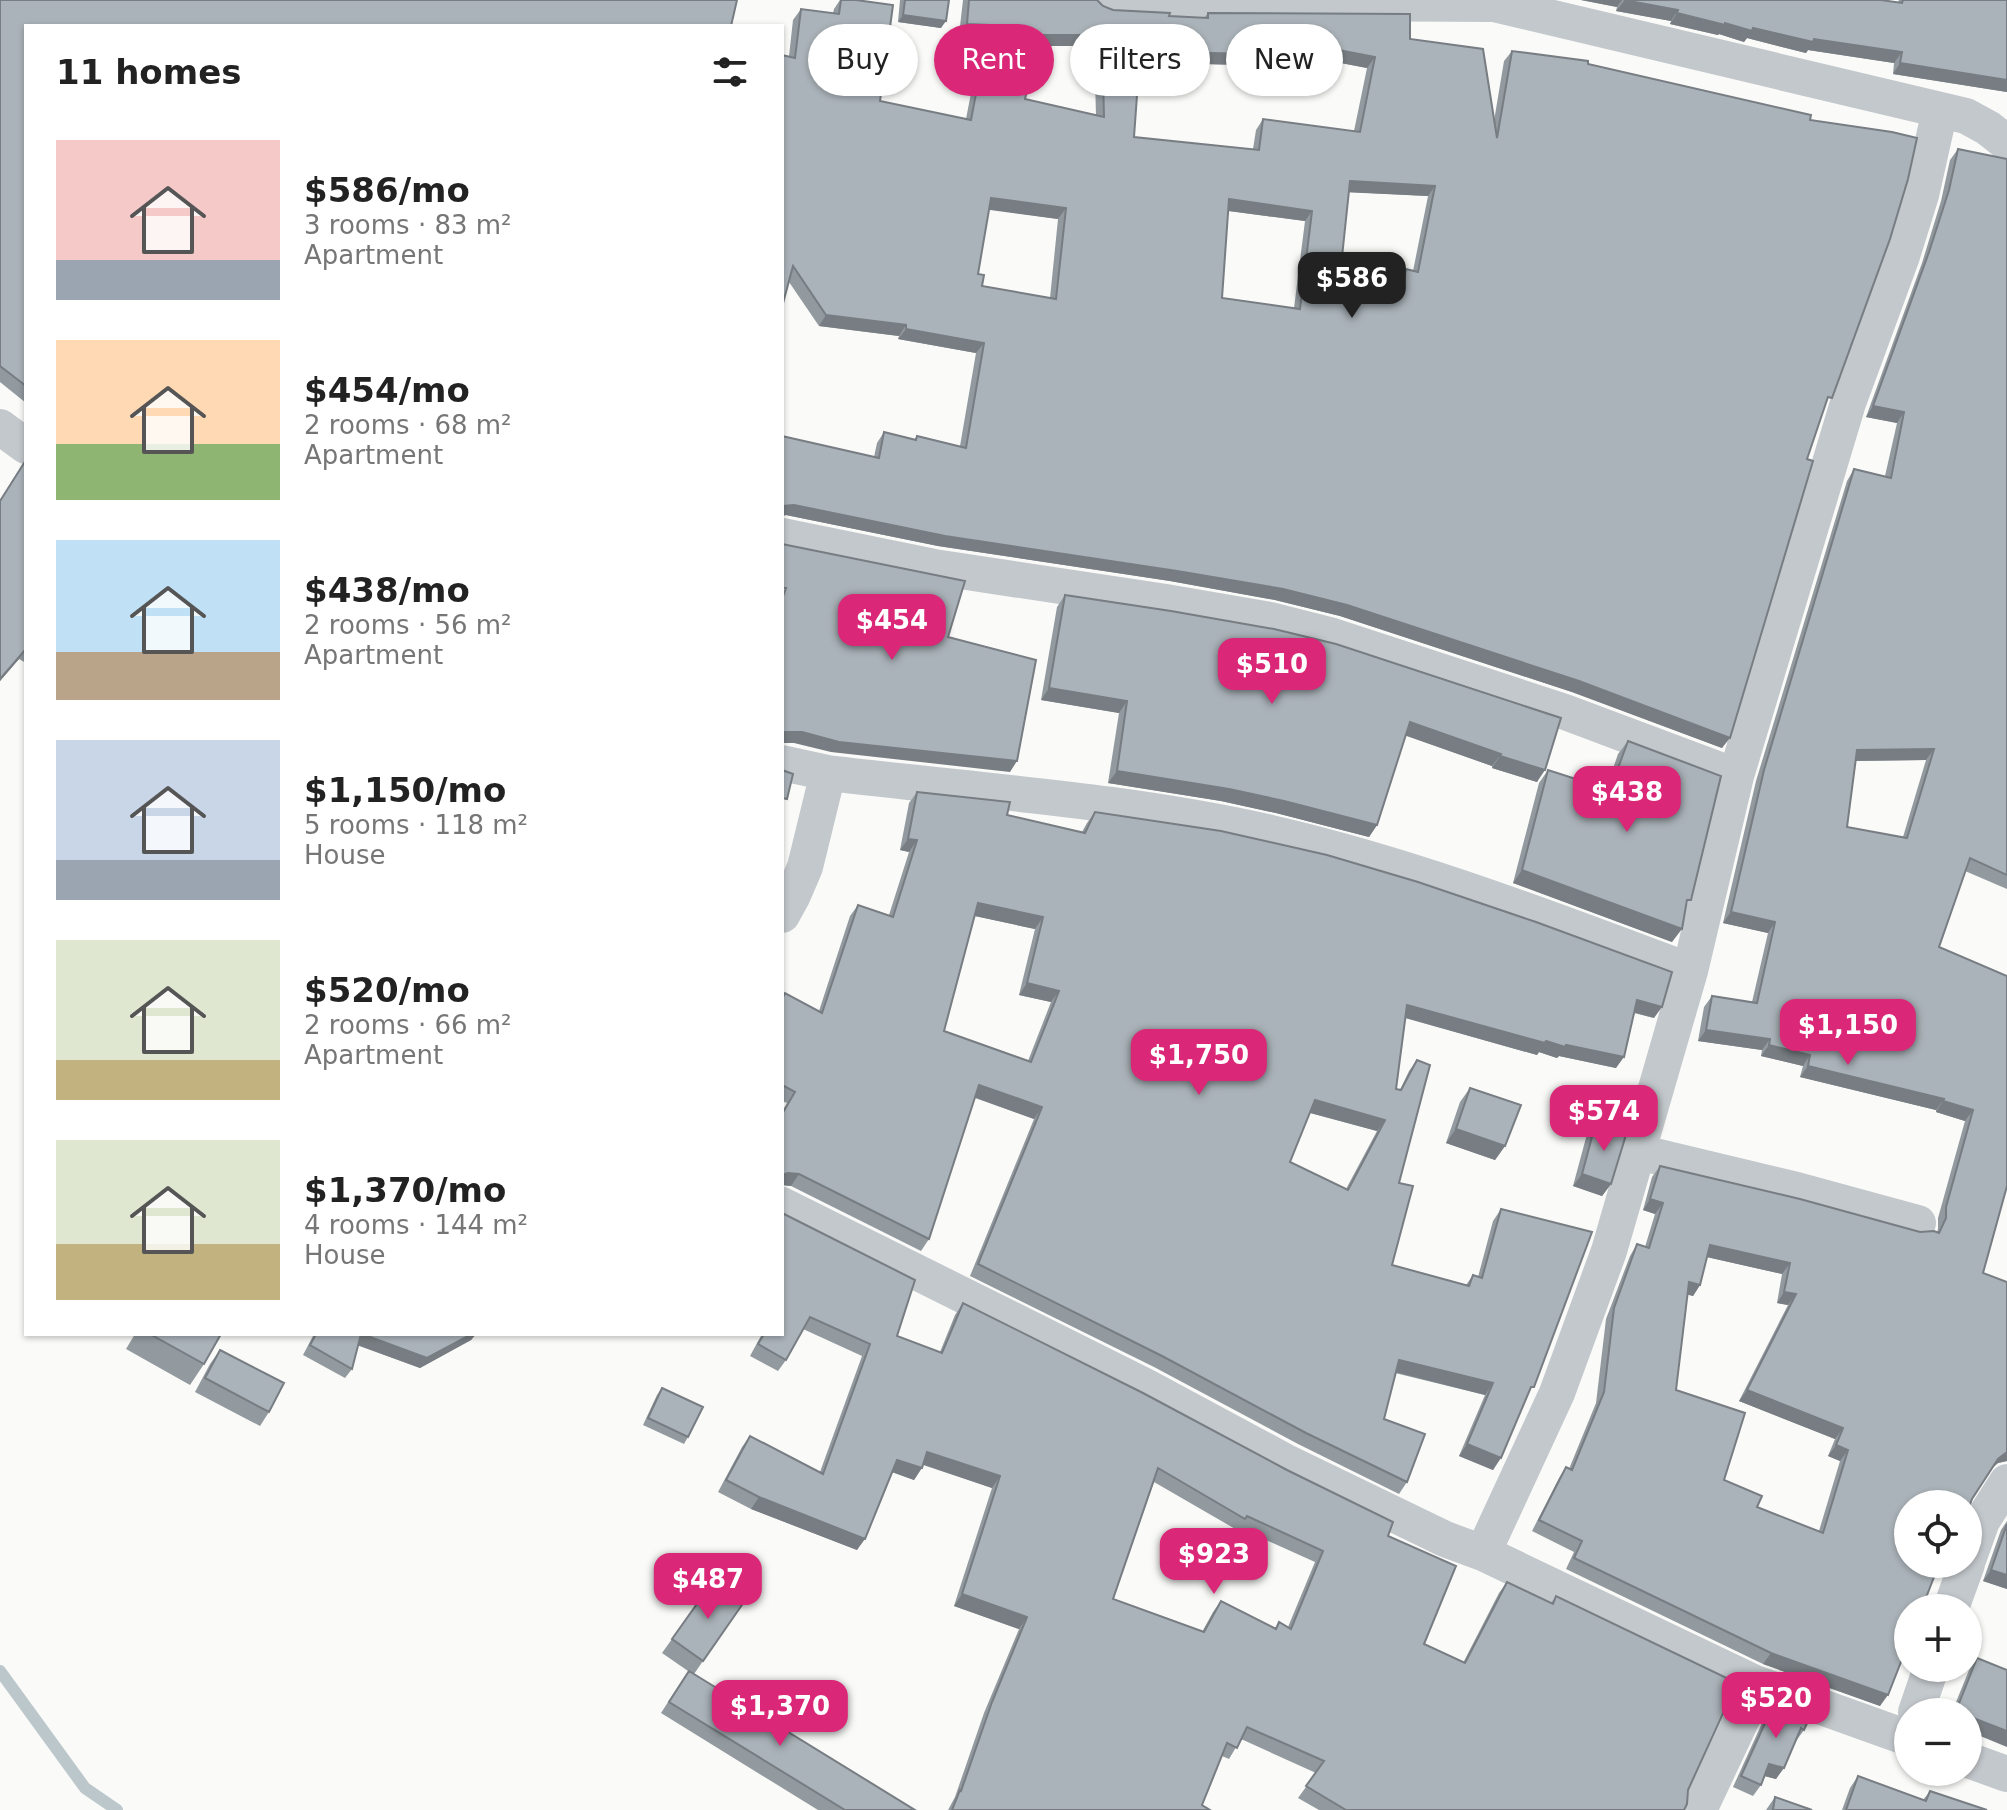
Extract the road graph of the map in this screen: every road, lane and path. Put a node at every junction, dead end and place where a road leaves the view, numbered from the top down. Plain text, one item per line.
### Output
1 (1107, 0) edge
2 (1494, 2) edge
3 (1940, 110) junction
4 (2007, 143) edge
5 (0, 427) edge
6 (24, 445) edge
7 (784, 536) edge
8 (784, 763) edge
9 (828, 773) junction
10 (1736, 776) junction
11 (784, 911) edge
12 (1690, 971) junction
13 (1638, 1152) junction
14 (784, 1206) edge
15 (1918, 1223) dead end
16 (2007, 1482) edge
17 (1982, 1521) edge
18 (1483, 1553) junction
19 (1755, 1683) junction
20 (1894, 1732) edge
21 (1982, 1765) edge
22 (2007, 1774) edge
23 (1699, 1810) edge

1 - 2 street
2 - 3 street
3 - 4 street
3 - 10 street
5 - 6 street
7 - 10 street
8 - 9 street
9 - 11 street
9 - 12 street
10 - 12 street
12 - 13 street
13 - 15 street
13 - 18 street
14 - 18 street
16 - 17 street
18 - 19 street
19 - 20 street
19 - 23 street
21 - 22 street

